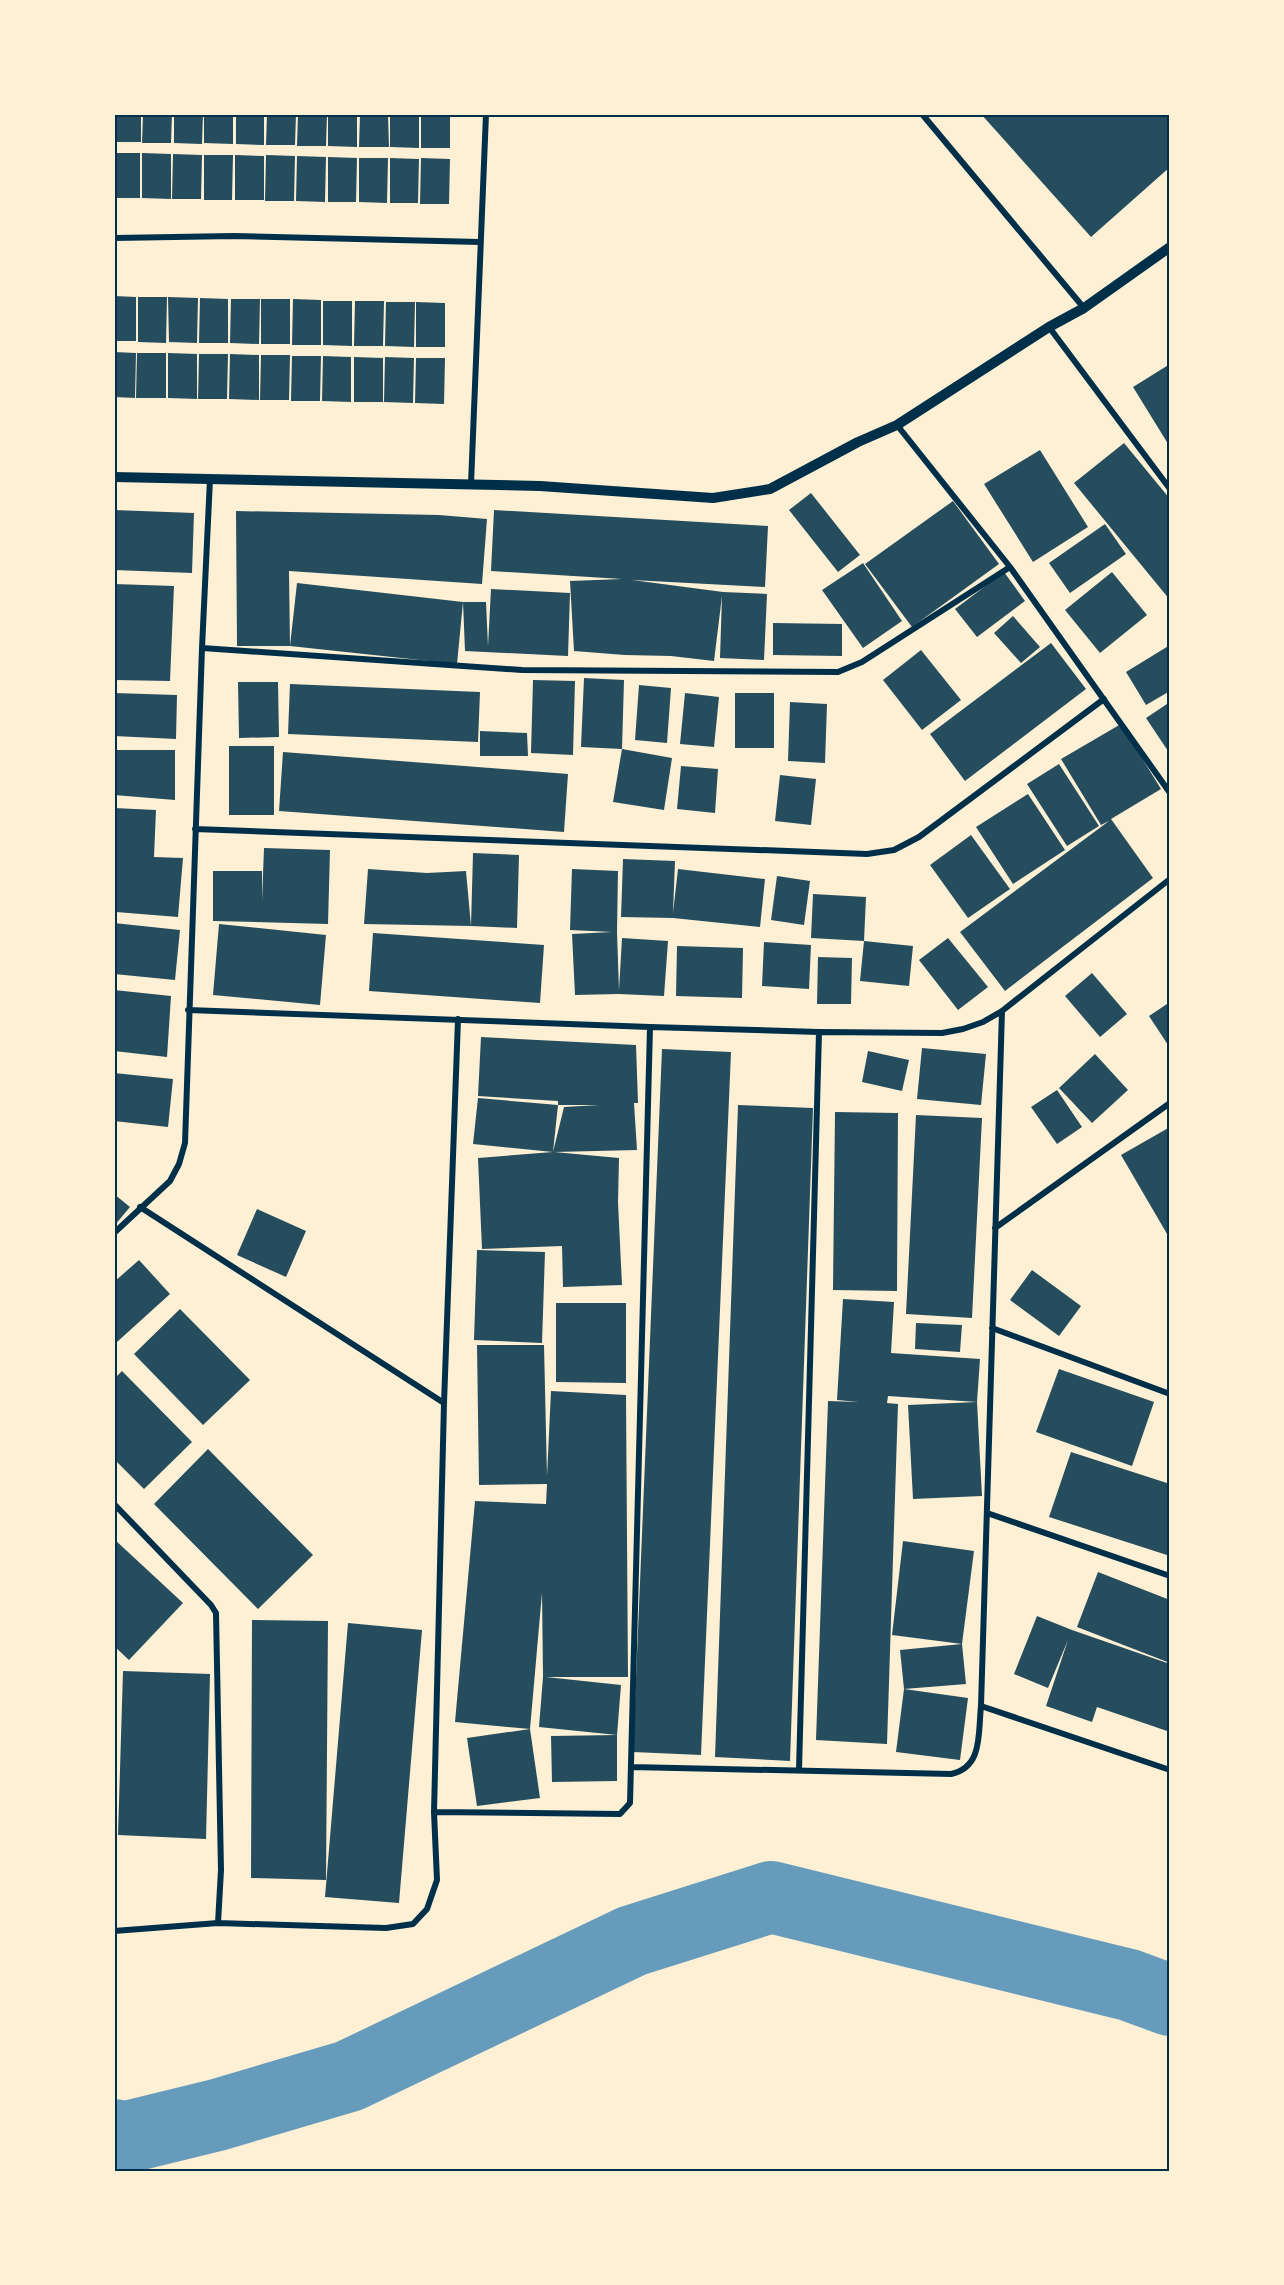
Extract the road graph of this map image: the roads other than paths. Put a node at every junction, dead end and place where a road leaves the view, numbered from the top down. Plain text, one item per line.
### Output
1 (486, 114) edge
2 (922, 114) edge
3 (114, 238) edge
4 (480, 242) junction
5 (1170, 247) edge
6 (1084, 308) junction
7 (1049, 327) junction
8 (897, 425) junction
9 (114, 477) edge
10 (210, 479) junction
11 (471, 483) junction
12 (1170, 489) edge
13 (1010, 567) junction
14 (202, 648) junction
15 (1104, 699) junction
16 (1170, 793) edge
17 (195, 829) junction
18 (1170, 879) edge
19 (188, 1010) junction
20 (1002, 1011) junction
21 (458, 1019) junction
22 (650, 1027) junction
23 (819, 1032) junction
24 (1169, 1105) edge
25 (140, 1207) junction
26 (995, 1228) junction
27 (114, 1233) edge
28 (992, 1328) junction
29 (1170, 1394) edge
30 (444, 1403) junction
31 (114, 1504) edge
32 (987, 1513) junction
33 (1170, 1576) edge
34 (981, 1706) junction
35 (631, 1767) junction
36 (799, 1770) junction
37 (1170, 1770) edge
38 (434, 1812) junction
39 (218, 1923) junction
40 (114, 1931) edge

1 - 4 street
2 - 6 street
3 - 4 street
4 - 11 street
5 - 6 street
6 - 7 street
7 - 8 street
7 - 12 street
8 - 11 street
8 - 13 street
9 - 10 street
10 - 11 street
10 - 14 street
13 - 14 street
13 - 15 street
14 - 17 street
15 - 16 street
15 - 17 street
17 - 19 street
18 - 20 street
19 - 21 street
19 - 25 street
20 - 23 street
20 - 26 street
21 - 22 street
21 - 30 street
22 - 23 street
22 - 35 street
23 - 36 street
24 - 26 street
25 - 27 street
25 - 30 street
26 - 28 street
28 - 29 street
28 - 32 street
30 - 38 street
31 - 39 street
32 - 33 street
32 - 34 street
34 - 36 street
34 - 37 street
35 - 36 street
35 - 38 street
38 - 39 street
39 - 40 street

